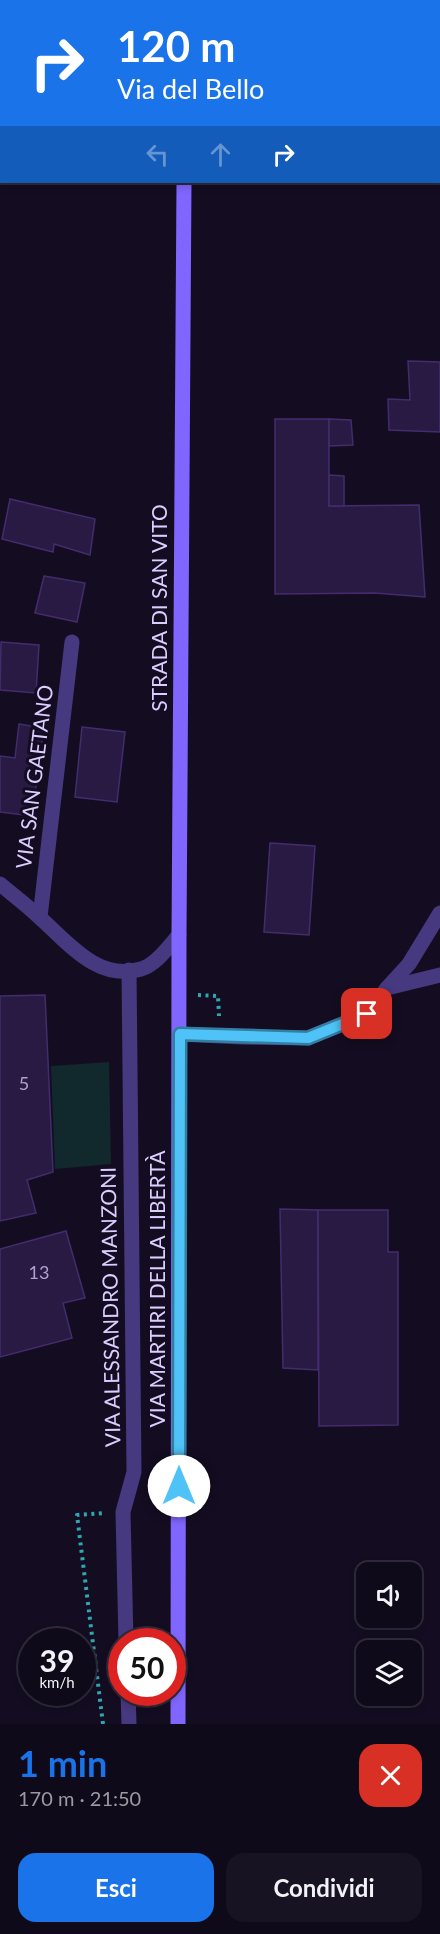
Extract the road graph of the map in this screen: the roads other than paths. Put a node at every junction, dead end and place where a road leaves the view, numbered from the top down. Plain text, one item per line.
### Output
1 (184, 183) edge
2 (72, 642) dead end
3 (0, 884) edge
4 (440, 913) edge
5 (40, 917) junction
6 (179, 935) junction
7 (129, 970) junction
8 (440, 975) edge
9 (387, 988) junction
10 (180, 1034) junction
11 (126, 1628) edge
12 (128, 1706) edge
13 (129, 1724) edge
14 (178, 1724) edge

1 - 6 main road, STRADA DI SAN VITO
2 - 5 street, VIA SAN GAETANO
3 - 5 street, VIA SAN GAETANO
4 - 9 street
5 - 7 street, VIA SAN GAETANO
6 - 7 street
6 - 10 main road, STRADA DI SAN VITO
7 - 11 street, VIA ALESSANDRO MANZONI
8 - 9 street
9 - 10 street
10 - 14 main road, VIA MARTIRI DELLA LIBERTÀ
12 - 13 street

